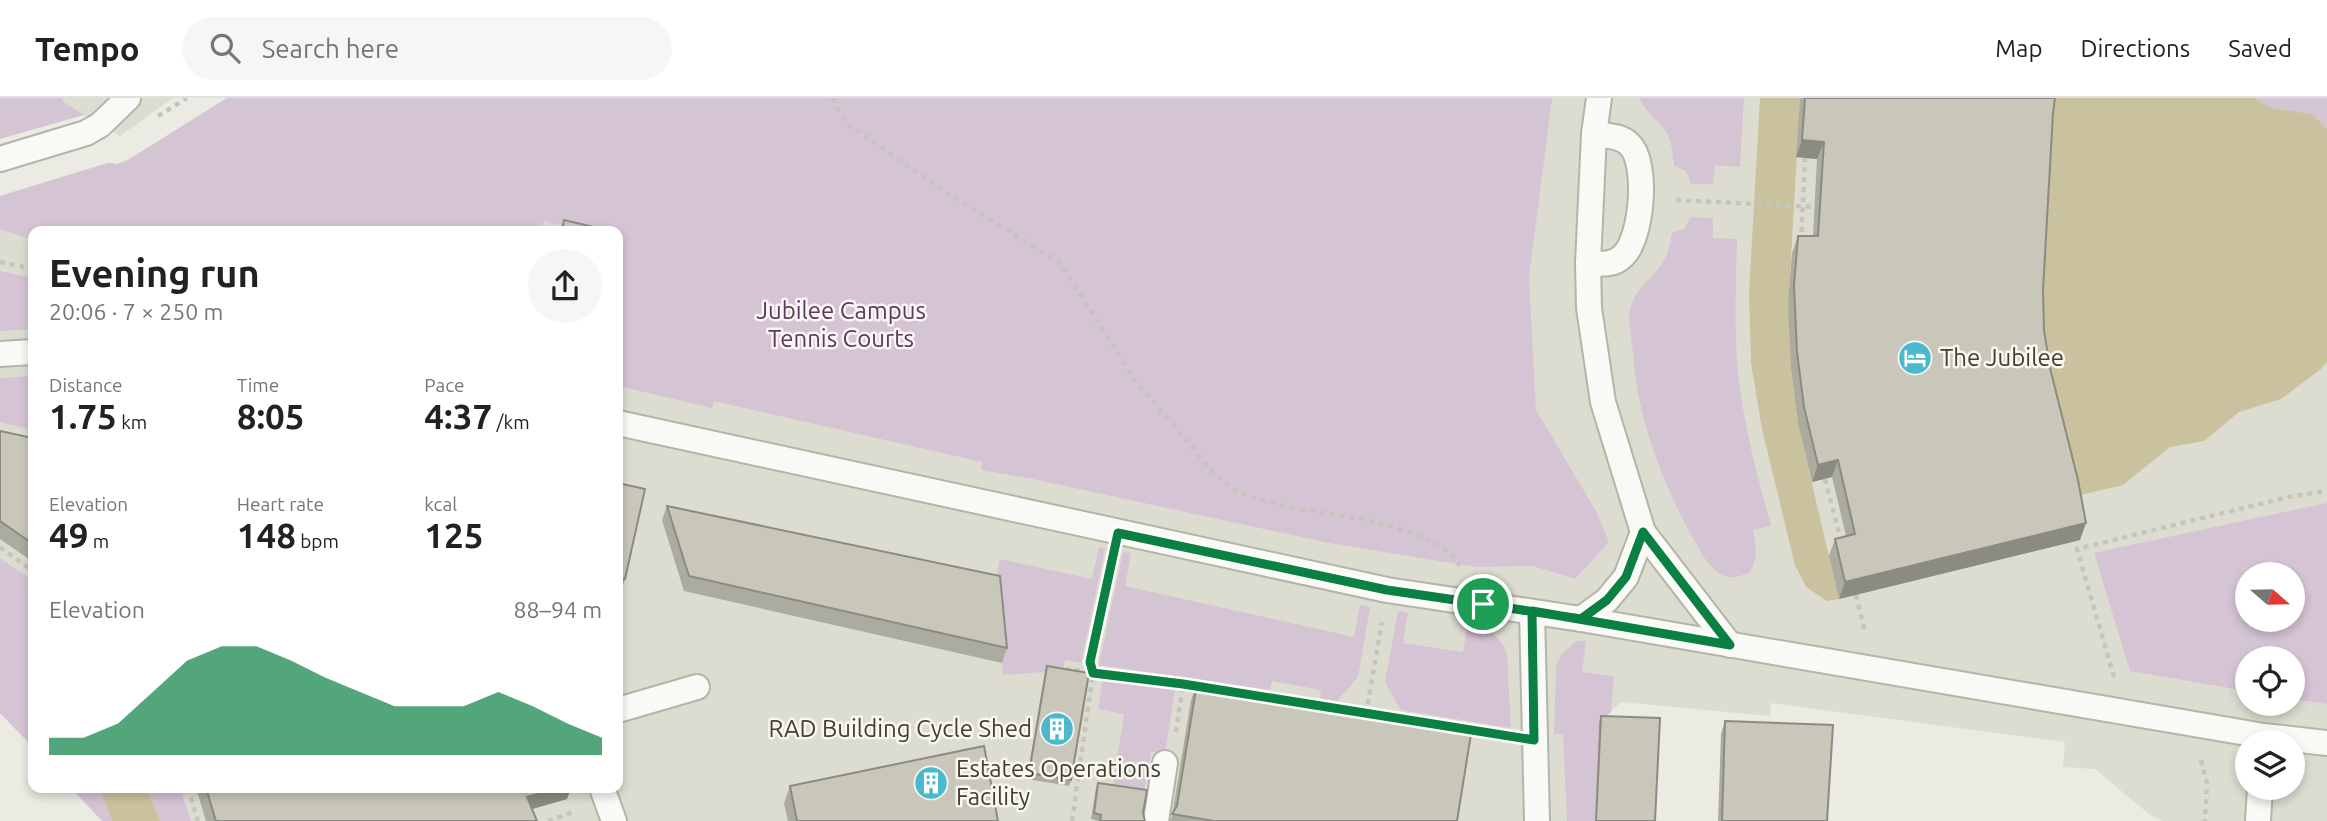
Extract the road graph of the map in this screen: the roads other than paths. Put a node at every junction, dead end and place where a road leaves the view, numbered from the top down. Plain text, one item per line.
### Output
1 (128, 98) edge
2 (1599, 98) edge
3 (1594, 134) junction
4 (0, 159) edge
5 (1588, 263) junction
6 (28, 352) edge
7 (0, 354) edge
8 (623, 425) edge
9 (1643, 532) junction
10 (1532, 611) junction
11 (1581, 619) junction
12 (1730, 645) junction
13 (697, 687) dead end
14 (623, 709) edge
15 (2235, 733) edge
16 (2305, 742) edge
17 (2327, 743) edge
18 (1165, 763) road end
19 (604, 793) edge
20 (2260, 800) edge
21 (614, 821) edge
22 (1156, 821) edge
23 (1536, 821) edge
24 (2259, 821) edge

1 - 4 lane
2 - 3 lane
3 - 5 lane
3 - 5 lane
5 - 9 lane
6 - 7 lane
8 - 10 lane
9 - 11 lane
9 - 12 lane
10 - 11 lane
10 - 23 lane
11 - 12 lane
12 - 15 lane
13 - 14 lane
16 - 17 lane
18 - 22 lane
19 - 21 lane
20 - 24 lane

